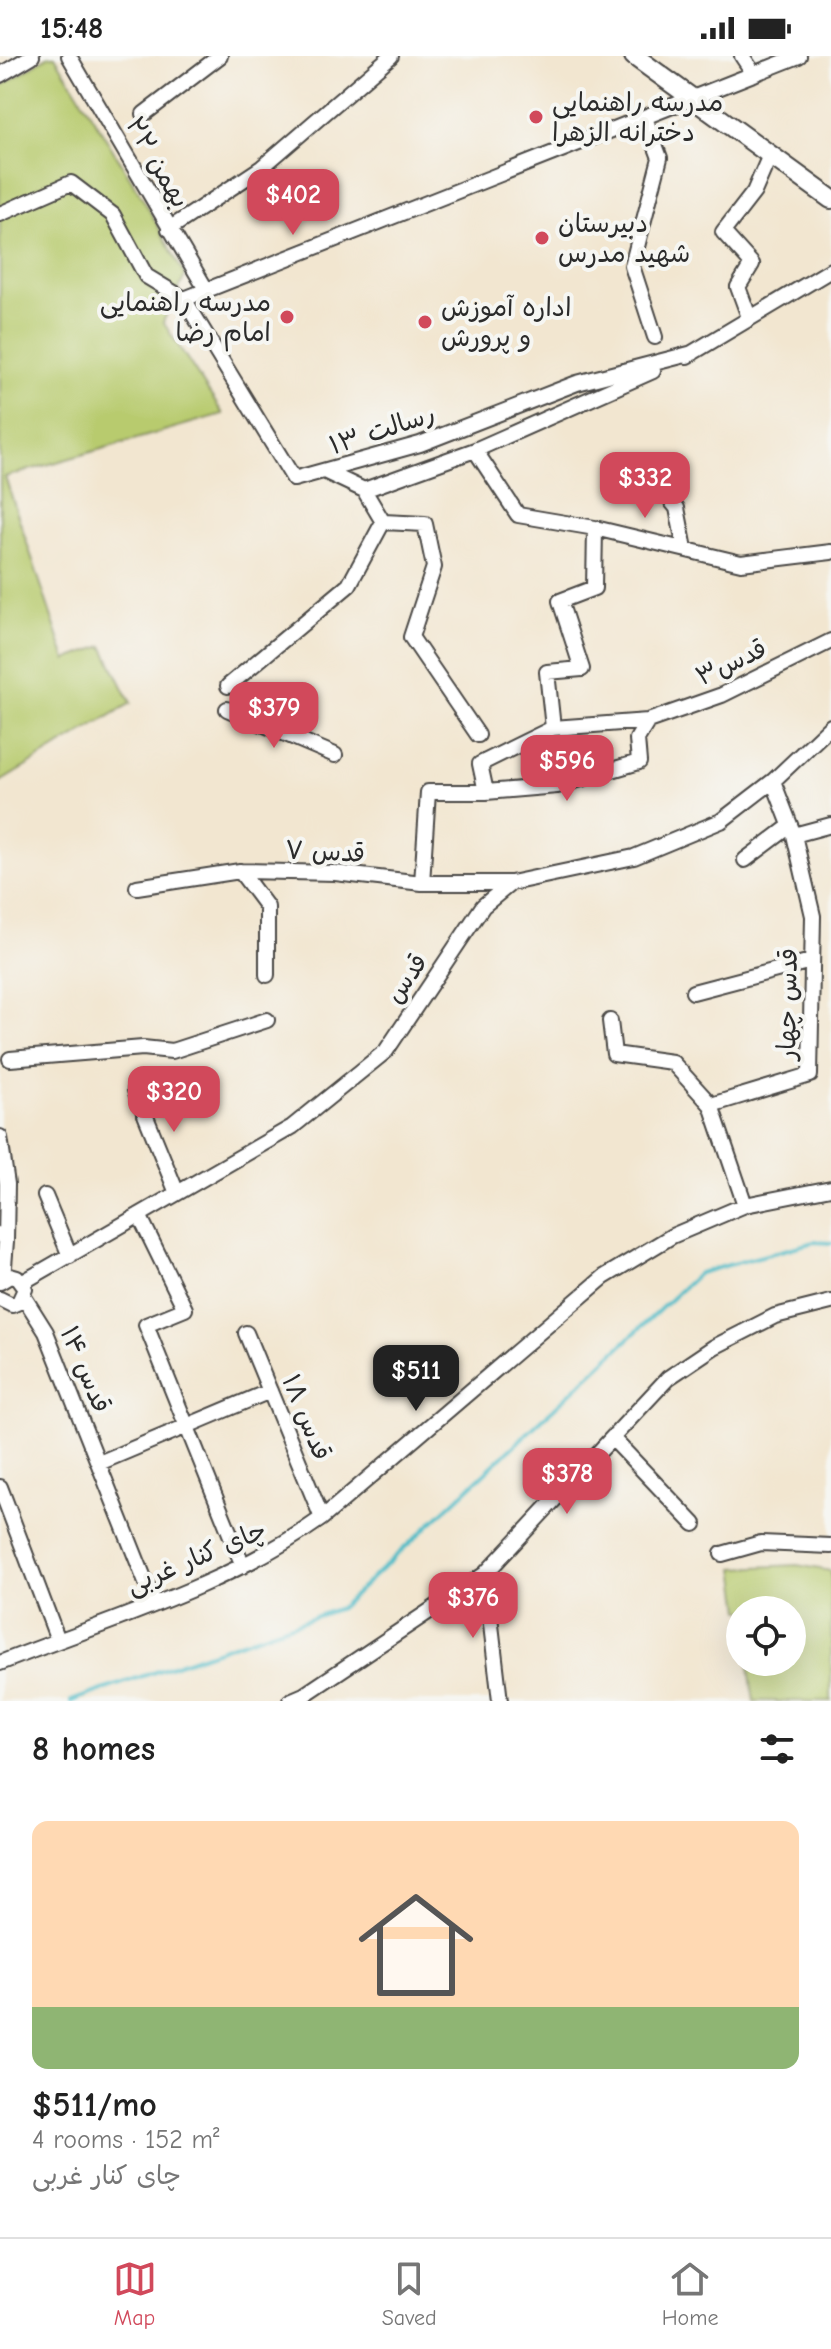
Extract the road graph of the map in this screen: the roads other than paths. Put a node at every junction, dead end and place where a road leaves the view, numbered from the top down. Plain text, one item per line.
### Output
1 (32, 56) edge
2 (69, 56) edge
3 (220, 56) edge
4 (391, 56) edge
5 (634, 56) edge
6 (742, 56) edge
7 (799, 56) edge
8 (754, 74) junction
9 (0, 75) edge
10 (694, 98) junction
11 (144, 114) dead end
12 (645, 118) junction
13 (770, 155) junction
14 (831, 199) edge
15 (0, 214) edge
16 (169, 229) junction
17 (831, 270) edge
18 (207, 291) junction
19 (184, 299) junction
20 (749, 317) junction
21 (655, 337) dead end
22 (693, 353) junction
23 (475, 450) junction
24 (326, 472) junction
25 (364, 490) junction
26 (672, 502) dead end
27 (383, 522) junction
28 (595, 528) junction
29 (685, 549) junction
30 (831, 552) edge
31 (831, 641) edge
32 (228, 686) dead end
33 (227, 709) dead end
34 (648, 721) junction
35 (831, 726) edge
36 (553, 728) junction
37 (478, 735) dead end
38 (335, 755) dead end
39 (773, 781) junction
40 (486, 792) junction
41 (831, 825) edge
42 (792, 831) junction
43 (745, 860) dead end
44 (240, 871) junction
45 (422, 883) junction
46 (511, 883) junction
47 (137, 887) dead end
48 (811, 961) junction
49 (267, 975) dead end
50 (693, 992) dead end
51 (267, 1020) dead end
52 (610, 1021) dead end
53 (10, 1059) dead end
54 (135, 1090) dead end
55 (711, 1105) junction
56 (0, 1137) edge
57 (831, 1188) edge
58 (177, 1193) junction
59 (45, 1196) dead end
60 (745, 1205) junction
61 (139, 1215) junction
62 (3, 1237) edge
63 (70, 1256) junction
64 (2, 1280) edge
65 (22, 1294) junction
66 (0, 1299) edge
67 (831, 1302) edge
68 (0, 1317) edge
69 (246, 1333) dead end
70 (270, 1391) junction
71 (188, 1425) junction
72 (614, 1440) junction
73 (99, 1463) junction
74 (0, 1487) edge
75 (322, 1518) junction
76 (694, 1524) dead end
77 (831, 1546) edge
78 (722, 1554) dead end
79 (243, 1566) junction
80 (485, 1574) junction
81 (154, 1603) junction
82 (58, 1640) junction
83 (0, 1663) edge
84 (300, 1699) edge
85 (500, 1701) edge

1 - 9 street
2 - 16 street, ۲۲ بهمن
3 - 11 street
4 - 16 street
5 - 10 main road
6 - 8 street
7 - 8 street
8 - 10 street
10 - 12 street
10 - 13 main road
12 - 18 street
12 - 21 street
13 - 14 main road
13 - 20 street
15 - 19 street
16 - 18 street, ۲۲ بهمن
17 - 20 street, رسالت ۱۳
18 - 19 street
19 - 24 street
20 - 22 street, رسالت ۱۳
22 - 23 street, رسالت ۱۳
22 - 24 street, رسالت ۱۳
23 - 25 street, رسالت ۱۳
23 - 28 street
24 - 25 street, رسالت ۱۳
25 - 27 street
26 - 29 street
27 - 32 street
27 - 37 street
28 - 29 street
28 - 36 street
29 - 30 street
31 - 34 street, قدس۳
33 - 38 street
34 - 36 street, قدس۳
34 - 40 street
35 - 39 street, قدس
36 - 40 street, قدس۳
39 - 42 street, قدس چهار
39 - 46 street, قدس
40 - 45 street
41 - 42 street
42 - 43 street
42 - 48 street, قدس چهار
44 - 45 street, قدس ۷
44 - 47 street, قدس ۷
44 - 49 street
45 - 46 street, قدس ۷
46 - 58 street, قدس
48 - 50 street
48 - 55 street, قدس چهار
51 - 53 street
52 - 55 street
54 - 58 street
55 - 60 street
56 - 62 street
57 - 60 street, چای کنار غربی
58 - 61 street, قدس
59 - 63 street
60 - 75 street, چای کنار غربی
61 - 63 street, قدس
61 - 71 street
62 - 64 street
63 - 65 street, قدس
64 - 65 street
65 - 66 street
65 - 68 street, قدس
65 - 73 street, قدس ۱۴
67 - 72 street
69 - 70 street, قدس ۱۸
70 - 71 street
70 - 75 street, قدس ۱۸
71 - 73 street
71 - 79 street
72 - 76 street
72 - 80 street
73 - 81 street, قدس ۱۴
74 - 82 street
75 - 79 street, چای کنار غربی
77 - 78 street
79 - 81 street, چای کنار غربی
80 - 84 street
80 - 85 street
81 - 82 street, چای کنار غربی
82 - 83 street, چای کنار غربی

